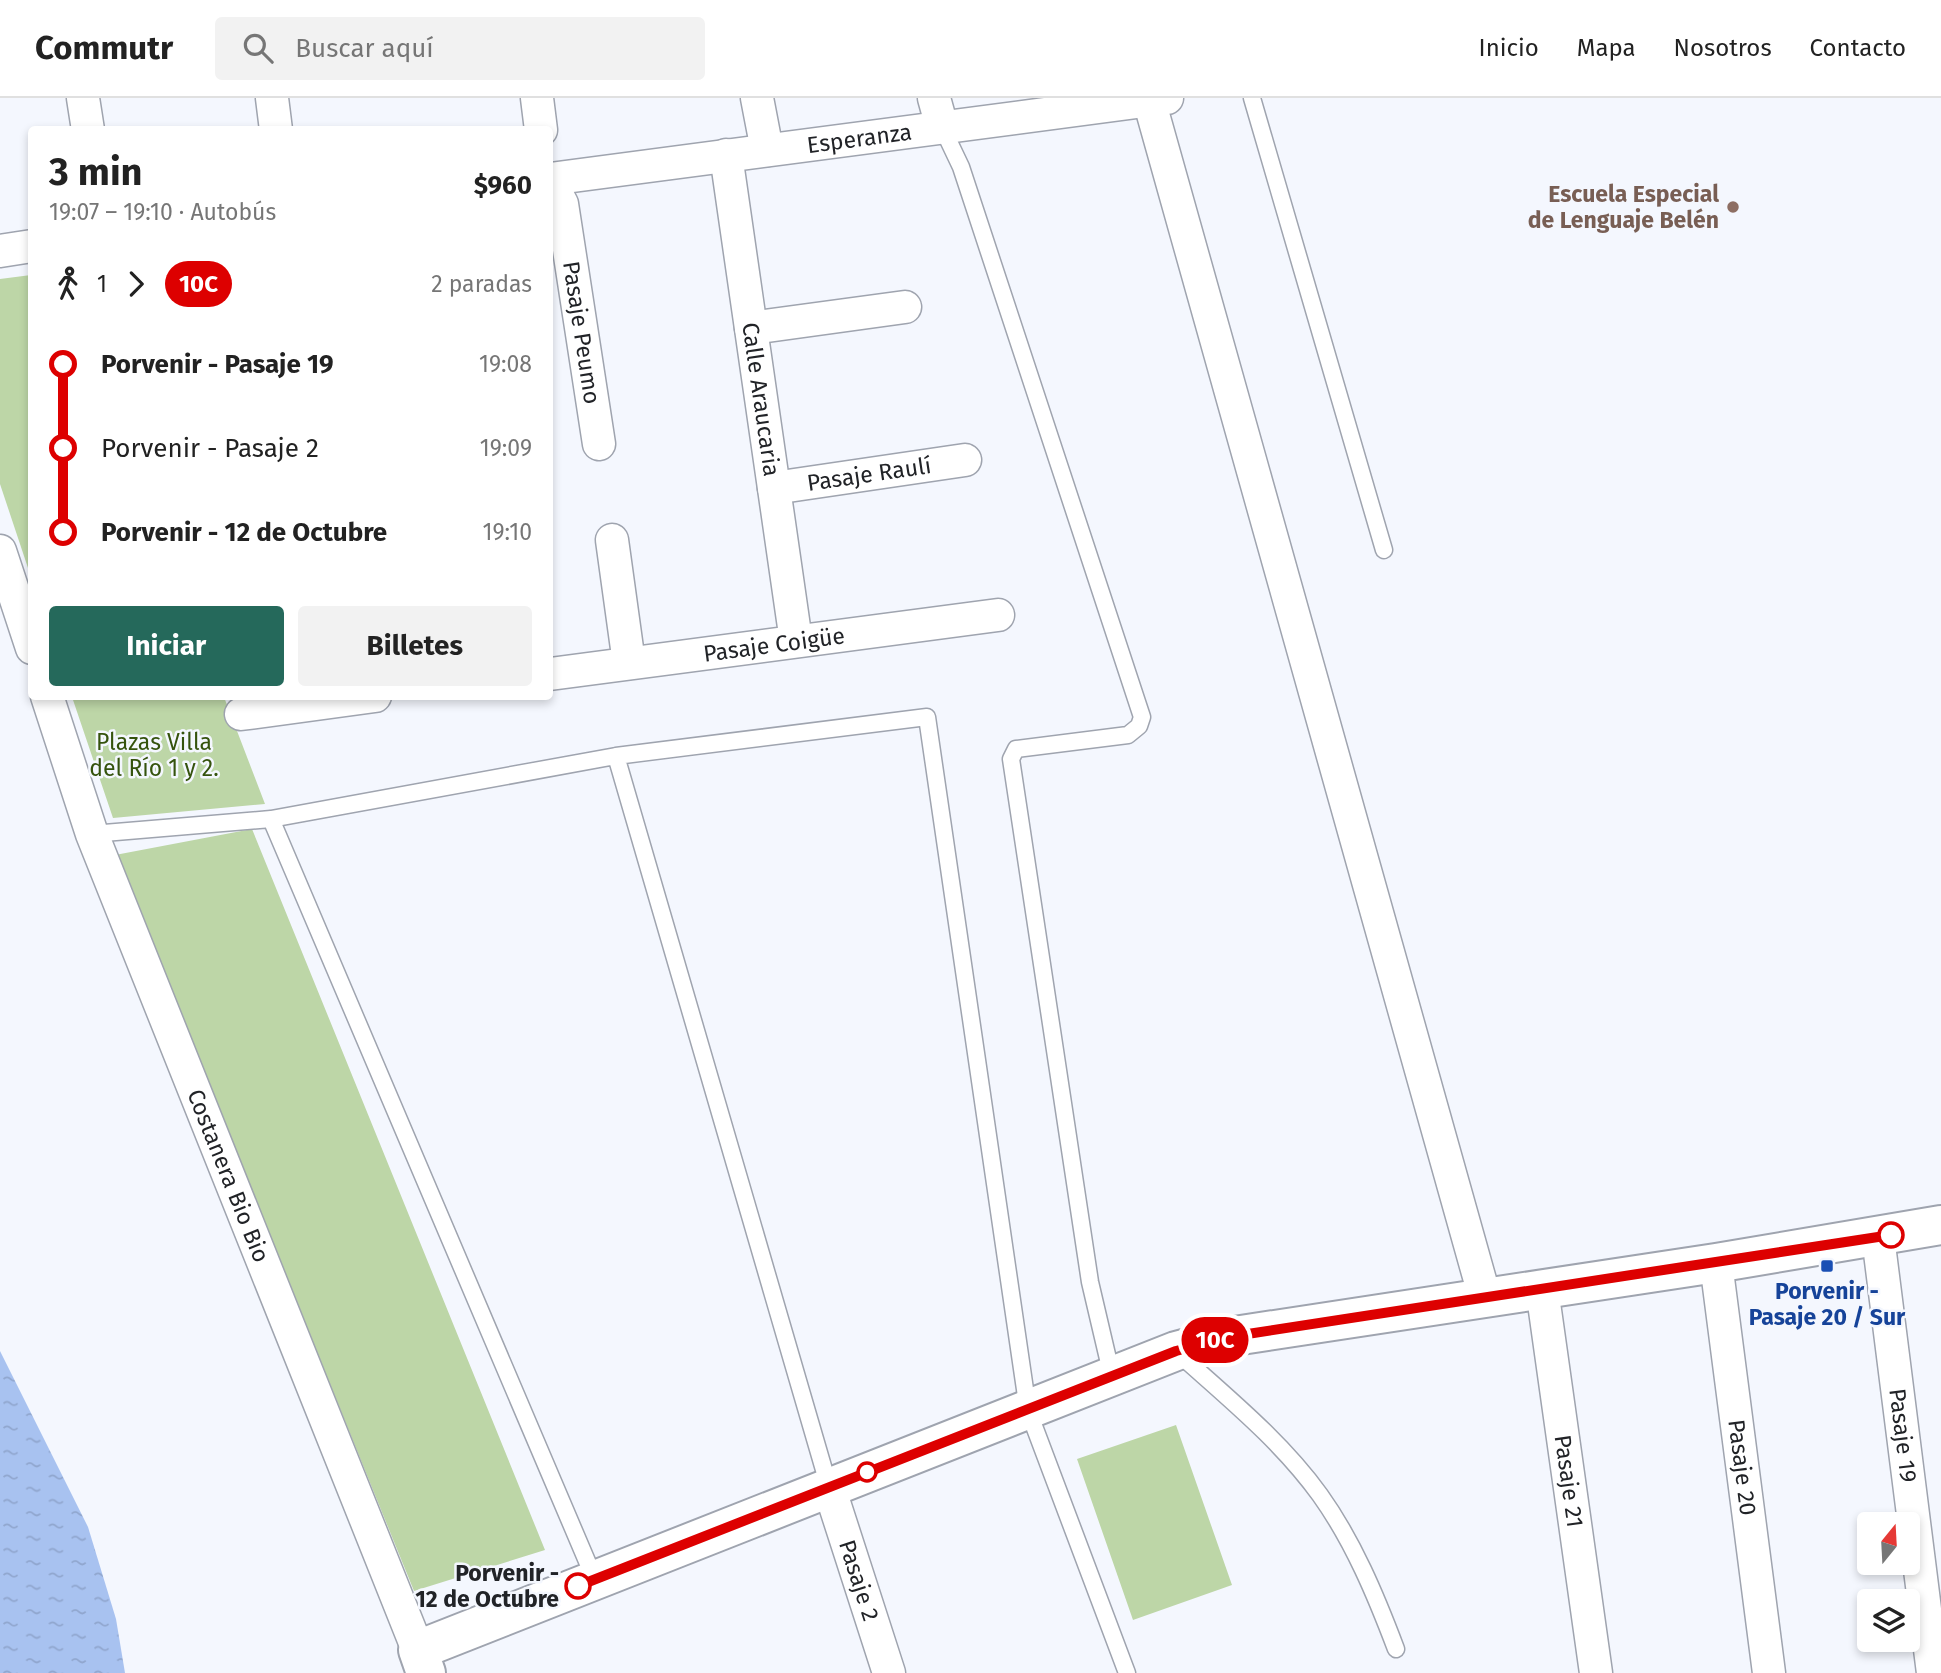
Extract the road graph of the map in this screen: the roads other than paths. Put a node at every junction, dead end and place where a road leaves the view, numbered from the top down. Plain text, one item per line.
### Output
1 (83, 98) edge
2 (272, 98) edge
3 (537, 98) edge
4 (757, 98) edge
5 (1252, 98) edge
6 (1158, 99) edge
7 (1113, 102) edge
8 (938, 113) edge
9 (87, 126) edge
10 (276, 126) edge
11 (540, 126) edge
12 (767, 150) junction
13 (726, 155) junction
14 (553, 180) edge
15 (553, 186) edge
16 (28, 247) edge
17 (0, 251) edge
18 (905, 307) dead end
19 (751, 328) junction
20 (599, 444) dead end
21 (965, 460) dead end
22 (774, 488) junction
23 (612, 540) dead end
24 (1384, 550) dead end
25 (0, 551) edge
26 (998, 615) dead end
27 (28, 636) edge
28 (796, 641) junction
29 (629, 663) junction
30 (553, 674) edge
31 (48, 700) edge
32 (345, 700) edge
33 (241, 714) dead end
34 (616, 756) junction
35 (271, 819) junction
36 (92, 834) junction
37 (1941, 1225) edge
38 (1878, 1237) junction
39 (1716, 1263) junction
40 (1542, 1289) junction
41 (1485, 1298) junction
42 (1176, 1351) junction
43 (1112, 1377) junction
44 (1028, 1410) junction
45 (829, 1487) junction
46 (595, 1580) junction
47 (1396, 1649) dead end
48 (422, 1662) edge
49 (889, 1673) edge
50 (1127, 1673) edge
51 (1596, 1673) edge
52 (1769, 1673) edge
53 (1933, 1673) edge

1 - 9 street
2 - 10 street
3 - 11 street
4 - 12 street
5 - 24 lane
6 - 7 street, Esperanza
6 - 41 street
7 - 8 street, Esperanza
8 - 12 street, Esperanza
8 - 43 lane
12 - 13 street, Esperanza
13 - 14 street, Esperanza
13 - 19 street, Calle Araucaria
15 - 20 street, Pasaje Peumo
16 - 17 street
18 - 19 street
19 - 22 street, Calle Araucaria
21 - 22 street, Pasaje Raulí
22 - 28 street, Calle Araucaria
23 - 29 street
25 - 27 street
26 - 28 street, Pasaje Coigüe
28 - 29 street, Pasaje Coigüe
29 - 30 street, Pasaje Coigüe
31 - 36 street, Costanera Bio Bio
32 - 33 street
34 - 35 lane
34 - 44 lane
34 - 45 lane
35 - 36 lane
35 - 46 lane
36 - 48 street, Costanera Bio Bio
37 - 38 street
38 - 39 street
38 - 53 street, Pasaje 19
39 - 40 street
39 - 52 street, Pasaje 20
40 - 41 street
40 - 51 street, Pasaje 21
41 - 42 street
42 - 43 street
42 - 47 lane
43 - 44 street
44 - 45 street
44 - 50 lane
45 - 46 street
45 - 49 street, Pasaje 2
46 - 48 street

